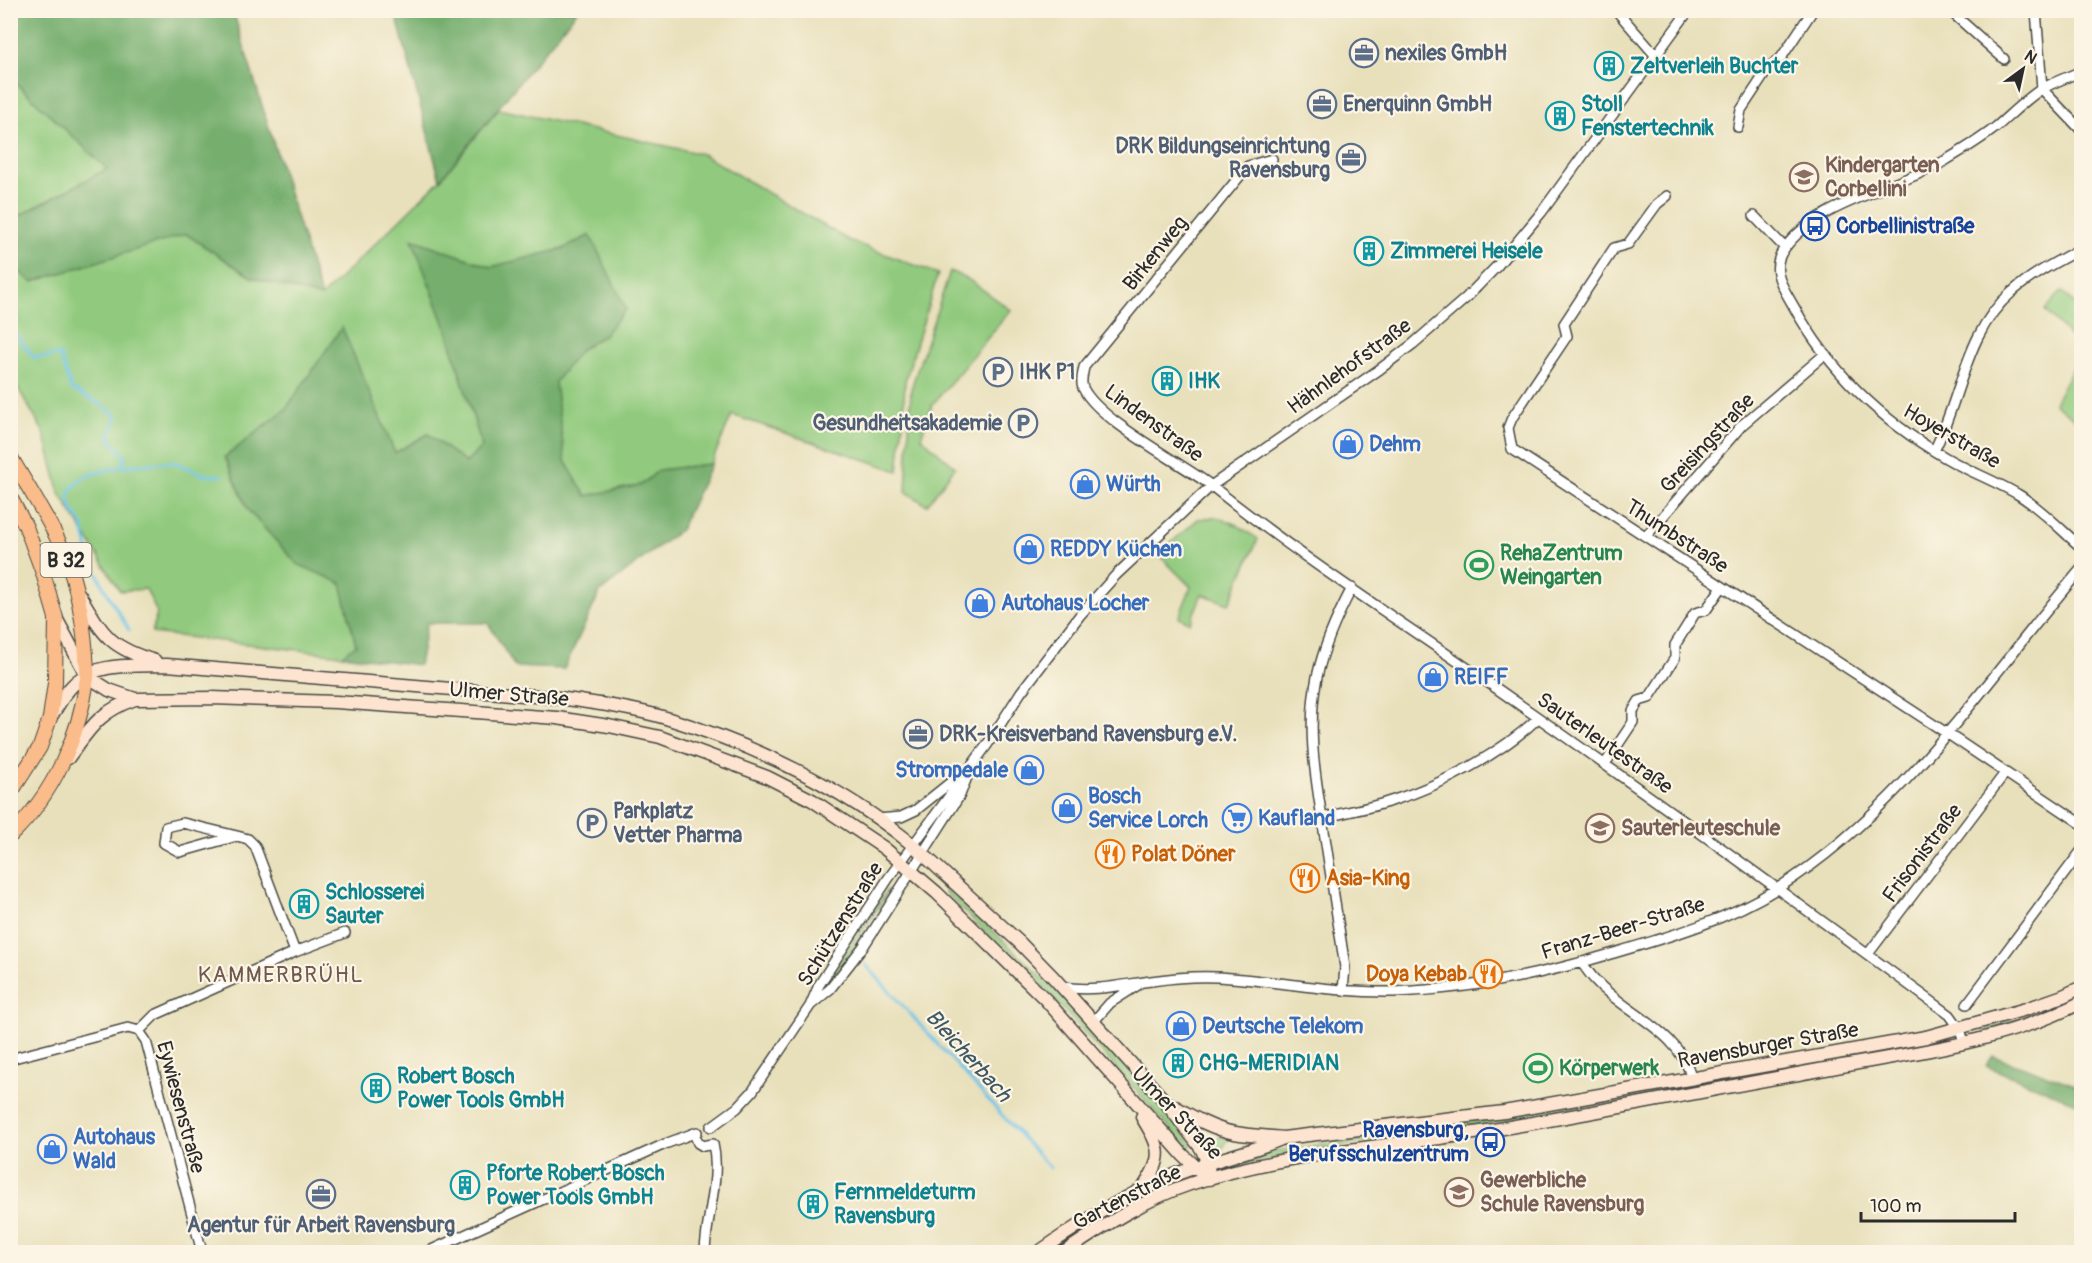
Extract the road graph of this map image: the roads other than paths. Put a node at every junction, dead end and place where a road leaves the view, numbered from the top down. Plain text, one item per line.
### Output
1 (1616, 10) edge
2 (1689, 10) edge
3 (1813, 10) edge
4 (1949, 10) edge
5 (2036, 10) edge
6 (1656, 56) junction
7 (2004, 59) dead end
8 (2082, 71) edge
9 (2042, 89) junction
10 (1738, 127) dead end
11 (2082, 130) edge
12 (1272, 159) dead end
13 (1667, 196) dead end
14 (1754, 216) dead end
15 (1785, 248) junction
16 (2082, 248) edge
17 (1824, 355) junction
18 (1081, 384) joint
19 (1934, 451) junction
20 (10, 456) edge
21 (1211, 486) junction
22 (10, 497) edge
23 (1646, 536) junction
24 (2082, 548) edge
25 (2082, 568) edge
26 (1722, 587) junction
27 (75, 588) junction
28 (1352, 588) junction
29 (56, 618) junction
30 (167, 665) junction
31 (87, 676) junction
32 (135, 699) junction
33 (50, 718) junction
34 (1538, 718) junction
35 (1948, 734) junction
36 (1605, 764) junction
37 (972, 765) junction
38 (62, 766) junction
39 (2005, 773) junction
40 (10, 794) edge
41 (1322, 818) junction
42 (878, 819) junction
43 (2082, 824) edge
44 (10, 836) edge
45 (237, 836) junction
46 (913, 845) junction
47 (2082, 850) edge
48 (923, 855) junction
49 (901, 861) junction
50 (913, 871) junction
51 (1778, 888) junction
52 (345, 933) dead end
53 (295, 952) junction
54 (1868, 954) junction
55 (1581, 962) junction
56 (1140, 983) junction
57 (1063, 987) junction
58 (2082, 987) edge
59 (1343, 991) junction
60 (2082, 1002) edge
61 (1967, 1004) dead end
62 (810, 1006) junction
63 (1094, 1021) junction
64 (1960, 1029) junction
65 (139, 1031) junction
66 (1964, 1042) junction
67 (10, 1059) edge
68 (1692, 1079) junction
69 (1125, 1091) junction
70 (1164, 1100) junction
71 (715, 1126) junction
72 (694, 1135) junction
73 (1283, 1138) junction
74 (712, 1147) junction
75 (1208, 1163) junction
76 (1195, 1167) junction
77 (1209, 1179) junction
78 (1146, 1185) junction
79 (202, 1252) edge
80 (427, 1252) edge
81 (705, 1252) edge
82 (1039, 1252) edge
83 (1065, 1252) edge

1 - 6 street
2 - 6 street, Hähnlehofstraße
3 - 10 street
4 - 7 street
5 - 9 street
6 - 21 street, Hähnlehofstraße
8 - 9 street
9 - 11 street
9 - 15 street
12 - 18 street, Birkenweg
13 - 23 street, Thumbstraße
14 - 15 street
15 - 17 street, Hoyerstraße
16 - 19 street
17 - 19 street, Hoyerstraße
17 - 23 street, Greisingstraße
18 - 21 street, Lindenstraße
19 - 24 street, Hoyerstraße
20 - 27 main road, B 32
21 - 28 street, Sauterleutestraße
21 - 37 street, Hähnlehofstraße
22 - 29 main road, B 32
23 - 26 street, Thumbstraße
25 - 35 street, Franz-Beer-Straße
26 - 35 street, Thumbstraße
26 - 36 street
27 - 30 main road
27 - 31 main road, B 32
28 - 34 street, Sauterleutestraße
28 - 41 street
29 - 31 main road
29 - 33 main road, B 32
30 - 31 main road, Ulmer Straße
30 - 42 main road, Ulmer Straße
31 - 32 main road, Ulmer Straße
31 - 33 main road, Ulmer Straße
31 - 38 main road, B 32
32 - 38 main road
32 - 49 main road, Ulmer Straße
33 - 40 main road, Ulmer Straße / B 32
34 - 36 street, Sauterleutestraße
34 - 41 street
35 - 39 street, Thumbstraße
35 - 51 street, Franz-Beer-Straße
36 - 51 street, Sauterleutestraße
37 - 42 street
37 - 46 street
37 - 48 street
38 - 44 main road, B 32
39 - 43 street, Thumbstraße
39 - 54 street, Frisonistraße
41 - 59 street
42 - 46 main road, Ulmer Straße
45 - 45 street
45 - 53 street
46 - 48 main road, Ulmer Straße
46 - 49 street
47 - 61 street
48 - 50 street
48 - 57 main road, Ulmer Straße
49 - 50 main road, Ulmer Straße
49 - 62 street, Schützenstraße
50 - 62 street, Schützenstraße
50 - 69 main road, Ulmer Straße
51 - 54 street, Sauterleutestraße
51 - 55 street, Franz-Beer-Straße
52 - 53 street
53 - 65 street
54 - 64 street, Sauterleutestraße
55 - 59 street, Franz-Beer-Straße
55 - 68 street
56 - 57 street, Franz-Beer-Straße
56 - 59 street, Franz-Beer-Straße
56 - 63 street, Franz-Beer-Straße
57 - 63 main road, Ulmer Straße
58 - 64 main road, Ravensburger Straße
60 - 66 main road, Ravensburger Straße
62 - 71 street, Schützenstraße
63 - 70 main road, Ulmer Straße
64 - 66 street, Sauterleutestraße
64 - 68 main road, Ravensburger Straße
65 - 67 street, Eywiesenstraße
65 - 79 street, Eywiesenstraße
66 - 77 main road, Ravensburger Straße
68 - 73 main road, Ravensburger Straße
69 - 76 main road, Ulmer Straße
69 - 78 main road
70 - 73 main road
70 - 75 main road, Ulmer Straße
71 - 72 street
71 - 74 street
72 - 74 street
72 - 80 street
73 - 75 main road, Ravensburger Straße
74 - 81 street
75 - 76 main road, Ravensburger Straße
75 - 77 main road, Ulmer Straße
76 - 77 main road, Ulmer Straße
76 - 78 main road, Ravensburger Straße
77 - 83 main road, Gartenstraße
78 - 82 main road, Gartenstraße

